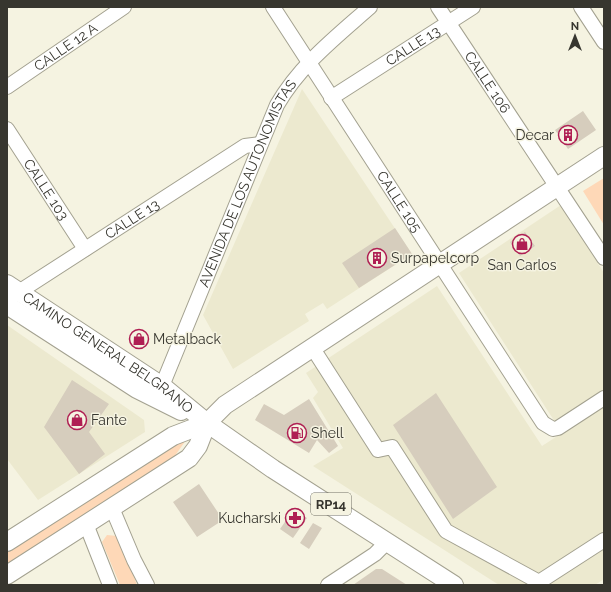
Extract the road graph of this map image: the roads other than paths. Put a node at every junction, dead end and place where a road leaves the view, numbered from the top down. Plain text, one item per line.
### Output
1 (124, 7) edge
2 (273, 7) edge
3 (370, 7) edge
4 (438, 7) edge
5 (473, 7) edge
6 (581, 7) edge
7 (448, 22) junction
8 (604, 42) edge
9 (309, 62) junction
10 (7, 87) edge
11 (331, 98) junction
12 (7, 129) edge
13 (260, 144) junction
14 (604, 156) edge
15 (558, 186) junction
16 (85, 250) junction
17 (604, 258) edge
18 (440, 264) junction
19 (10, 295) edge
20 (312, 347) junction
21 (162, 386) junction
22 (604, 398) edge
23 (207, 423) junction
24 (112, 508) junction
25 (86, 524) junction
26 (604, 540) edge
27 (7, 542) edge
28 (387, 542) junction
29 (7, 575) edge
30 (110, 585) edge
31 (147, 585) edge
32 (328, 585) edge
33 (454, 585) edge

1 - 10 street, CALLE 12 A
2 - 9 street, CALLE 105
3 - 9 street, AVENIDA DE LOS AUTONOMISTAS
4 - 7 street, CALLE 106
5 - 7 street, CALLE 13
6 - 8 street
7 - 11 street, CALLE 13
7 - 15 street, CALLE 106
9 - 11 street, CALLE 105
9 - 13 street, AVENIDA DE LOS AUTONOMISTAS
11 - 18 street, CALLE 105
12 - 16 street, CALLE 103
13 - 16 street, CALLE 13
13 - 21 street, AVENIDA DE LOS AUTONOMISTAS
14 - 15 main road
15 - 17 street, CALLE 106
15 - 18 main road
16 - 19 street, CALLE 13
18 - 20 main road
18 - 22 street, CALLE 105
19 - 21 main road, CAMINO GENERAL BELGRANO / RP14
19 - 23 main road, CAMINO GENERAL BELGRANO / RP14
20 - 23 main road
20 - 26 street
21 - 23 main road, CAMINO GENERAL BELGRANO / RP14
23 - 24 main road
23 - 27 main road
23 - 28 main road, CAMINO GENERAL BELGRANO / RP14
24 - 25 main road
24 - 31 street
25 - 29 main road
25 - 30 street
28 - 32 street
28 - 33 main road, CAMINO GENERAL BELGRANO / RP14

